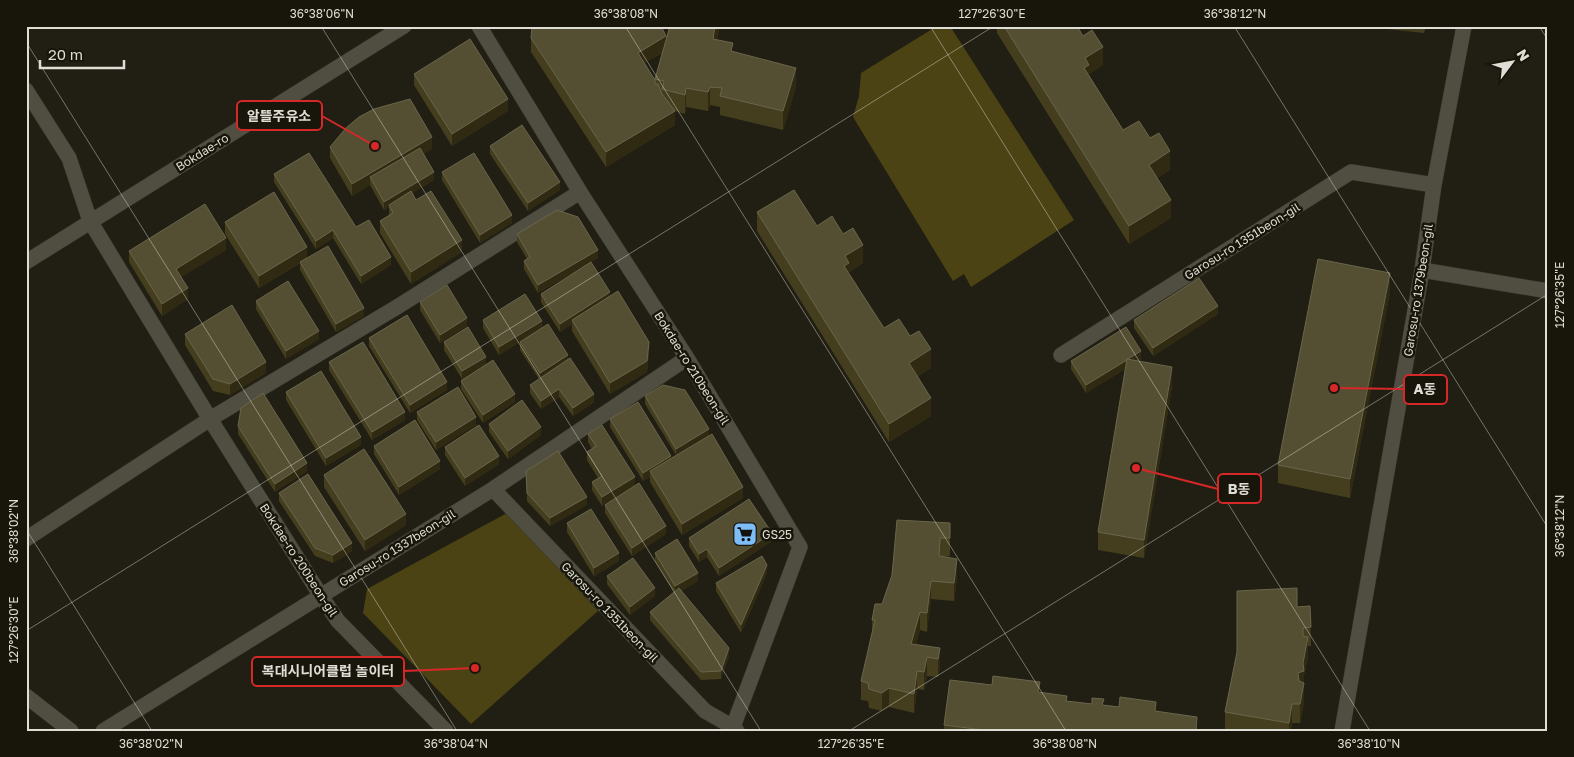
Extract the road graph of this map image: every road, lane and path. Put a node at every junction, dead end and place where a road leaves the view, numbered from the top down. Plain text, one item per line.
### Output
1 (404, 26) edge
2 (479, 26) edge
3 (1464, 26) edge
4 (26, 90) edge
5 (1434, 185) junction
6 (580, 192) junction
7 (90, 222) junction
8 (26, 262) edge
9 (1422, 270) junction
10 (1548, 291) edge
11 (1061, 355) dead end
12 (686, 358) junction
13 (210, 419) junction
14 (493, 489) junction
15 (26, 539) edge
16 (800, 547) joint
17 (321, 596) junction
18 (26, 696) edge
19 (733, 729) edge
20 (71, 731) edge
21 (103, 731) edge
22 (446, 731) edge
23 (1342, 731) edge

1 - 7 street, Bokdae-ro
2 - 6 street, Bokdae-ro 210beon-gil
3 - 5 street, Garosu-ro 1379beon-gil
4 - 7 street, Bokdae-ro 200beon-gil
5 - 9 street, Garosu-ro 1379beon-gil
5 - 11 street, Garosu-ro 1351beon-gil
6 - 12 street, Bokdae-ro 210beon-gil
6 - 13 street
7 - 8 street, Bokdae-ro
7 - 13 street, Bokdae-ro 200beon-gil
9 - 10 street
9 - 23 street, Garosu-ro 1379beon-gil
12 - 14 street, Garosu-ro 1337beon-gil
12 - 16 street, Bokdae-ro 210beon-gil
13 - 15 street
13 - 17 street, Bokdae-ro 200beon-gil
14 - 17 street, Garosu-ro 1337beon-gil
14 - 19 street, Garosu-ro 1351beon-gil
16 - 19 street, Garosu-ro 1351beon-gil
17 - 21 street, Garosu-ro 1337beon-gil
17 - 22 street, Bokdae-ro 200beon-gil
18 - 20 street

